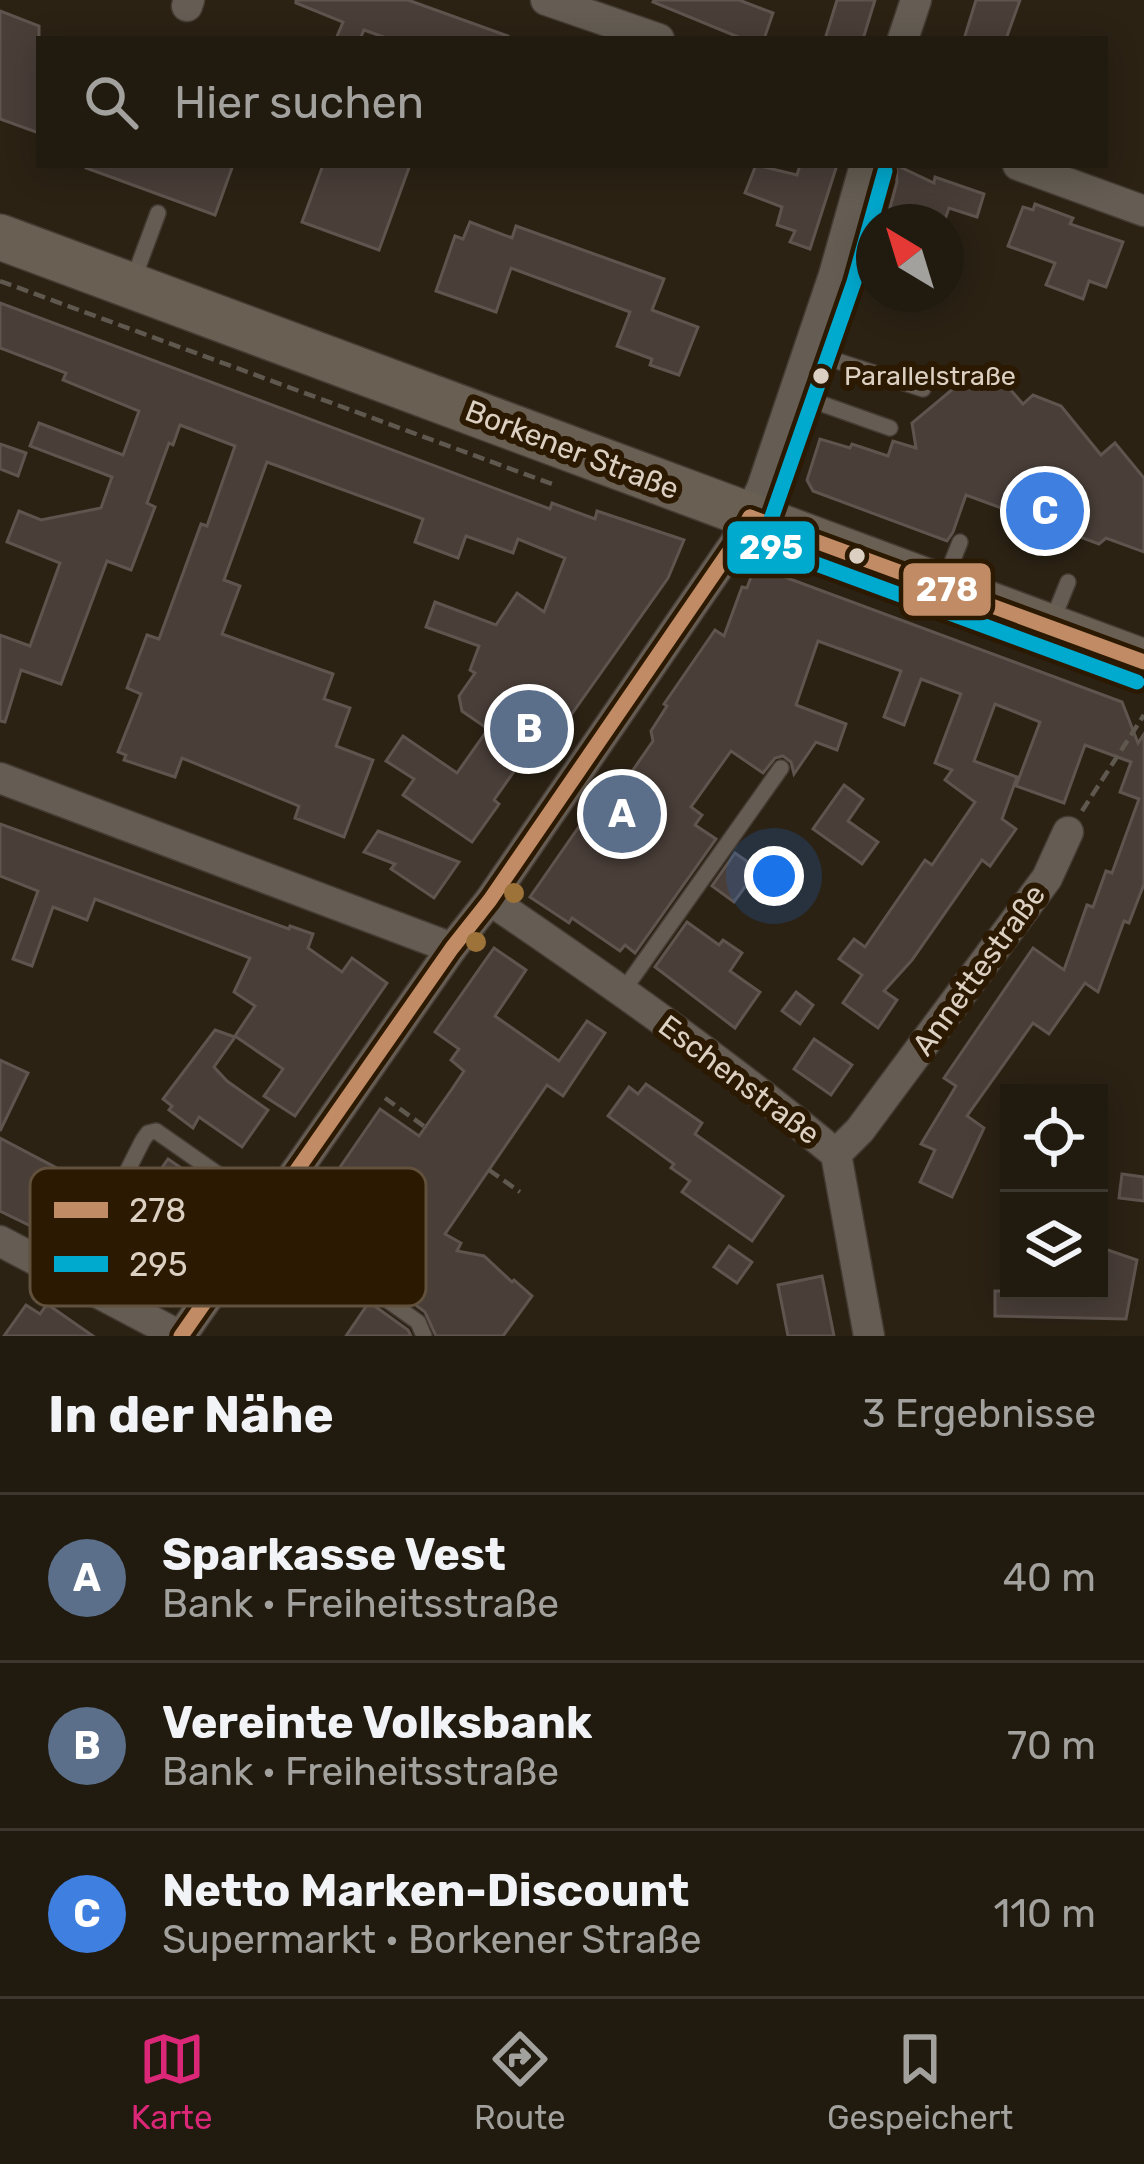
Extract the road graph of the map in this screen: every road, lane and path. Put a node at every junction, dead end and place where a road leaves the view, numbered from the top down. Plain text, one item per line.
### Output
1 (546, 0) edge
2 (916, 0) edge
3 (650, 36) edge
4 (904, 36) edge
5 (864, 168) edge
6 (1026, 168) edge
7 (1144, 211) edge
8 (158, 213) dead end
9 (0, 237) edge
10 (131, 284) junction
11 (807, 351) junction
12 (923, 389) dead end
13 (794, 394) junction
14 (890, 428) dead end
15 (750, 517) junction
16 (960, 542) dead end
17 (1068, 582) dead end
18 (942, 588) junction
19 (1050, 627) junction
20 (1144, 662) edge
21 (1144, 715) edge
22 (781, 768) dead end
23 (0, 778) edge
24 (1067, 832) joint
25 (490, 900) junction
26 (452, 948) junction
27 (623, 991) junction
28 (361, 1081) junction
29 (425, 1126) dead end
30 (836, 1154) junction
31 (130, 1168) edge
32 (209, 1168) edge
33 (301, 1168) edge
34 (488, 1170) dead end
35 (520, 1192) dead end
36 (0, 1241) edge
37 (30, 1256) edge
38 (125, 1306) edge
39 (203, 1306) edge
40 (396, 1306) edge
41 (181, 1336) edge
42 (424, 1336) edge
43 (869, 1336) edge

1 - 3 street
2 - 4 street
5 - 11 street
6 - 7 street
8 - 10 lane
9 - 10 main road, Borkener Straße
10 - 15 main road, Borkener Straße
11 - 12 lane
11 - 13 street
13 - 14 lane
13 - 15 street
15 - 18 main road, Borkener Straße
15 - 25 street
16 - 18 lane
17 - 19 lane
18 - 19 main road, Borkener Straße
19 - 20 main road, Borkener Straße
21 - 24 path
22 - 27 lane
23 - 26 street
24 - 30 street, Annettestraße
25 - 26 street
25 - 27 street, Eschenstraße
26 - 28 street
27 - 30 street, Eschenstraße
28 - 29 path
28 - 33 street
30 - 43 street, Eschenstraße
31 - 32 lane
34 - 35 path
36 - 37 street
38 - 41 street
39 - 41 street
40 - 42 lane

